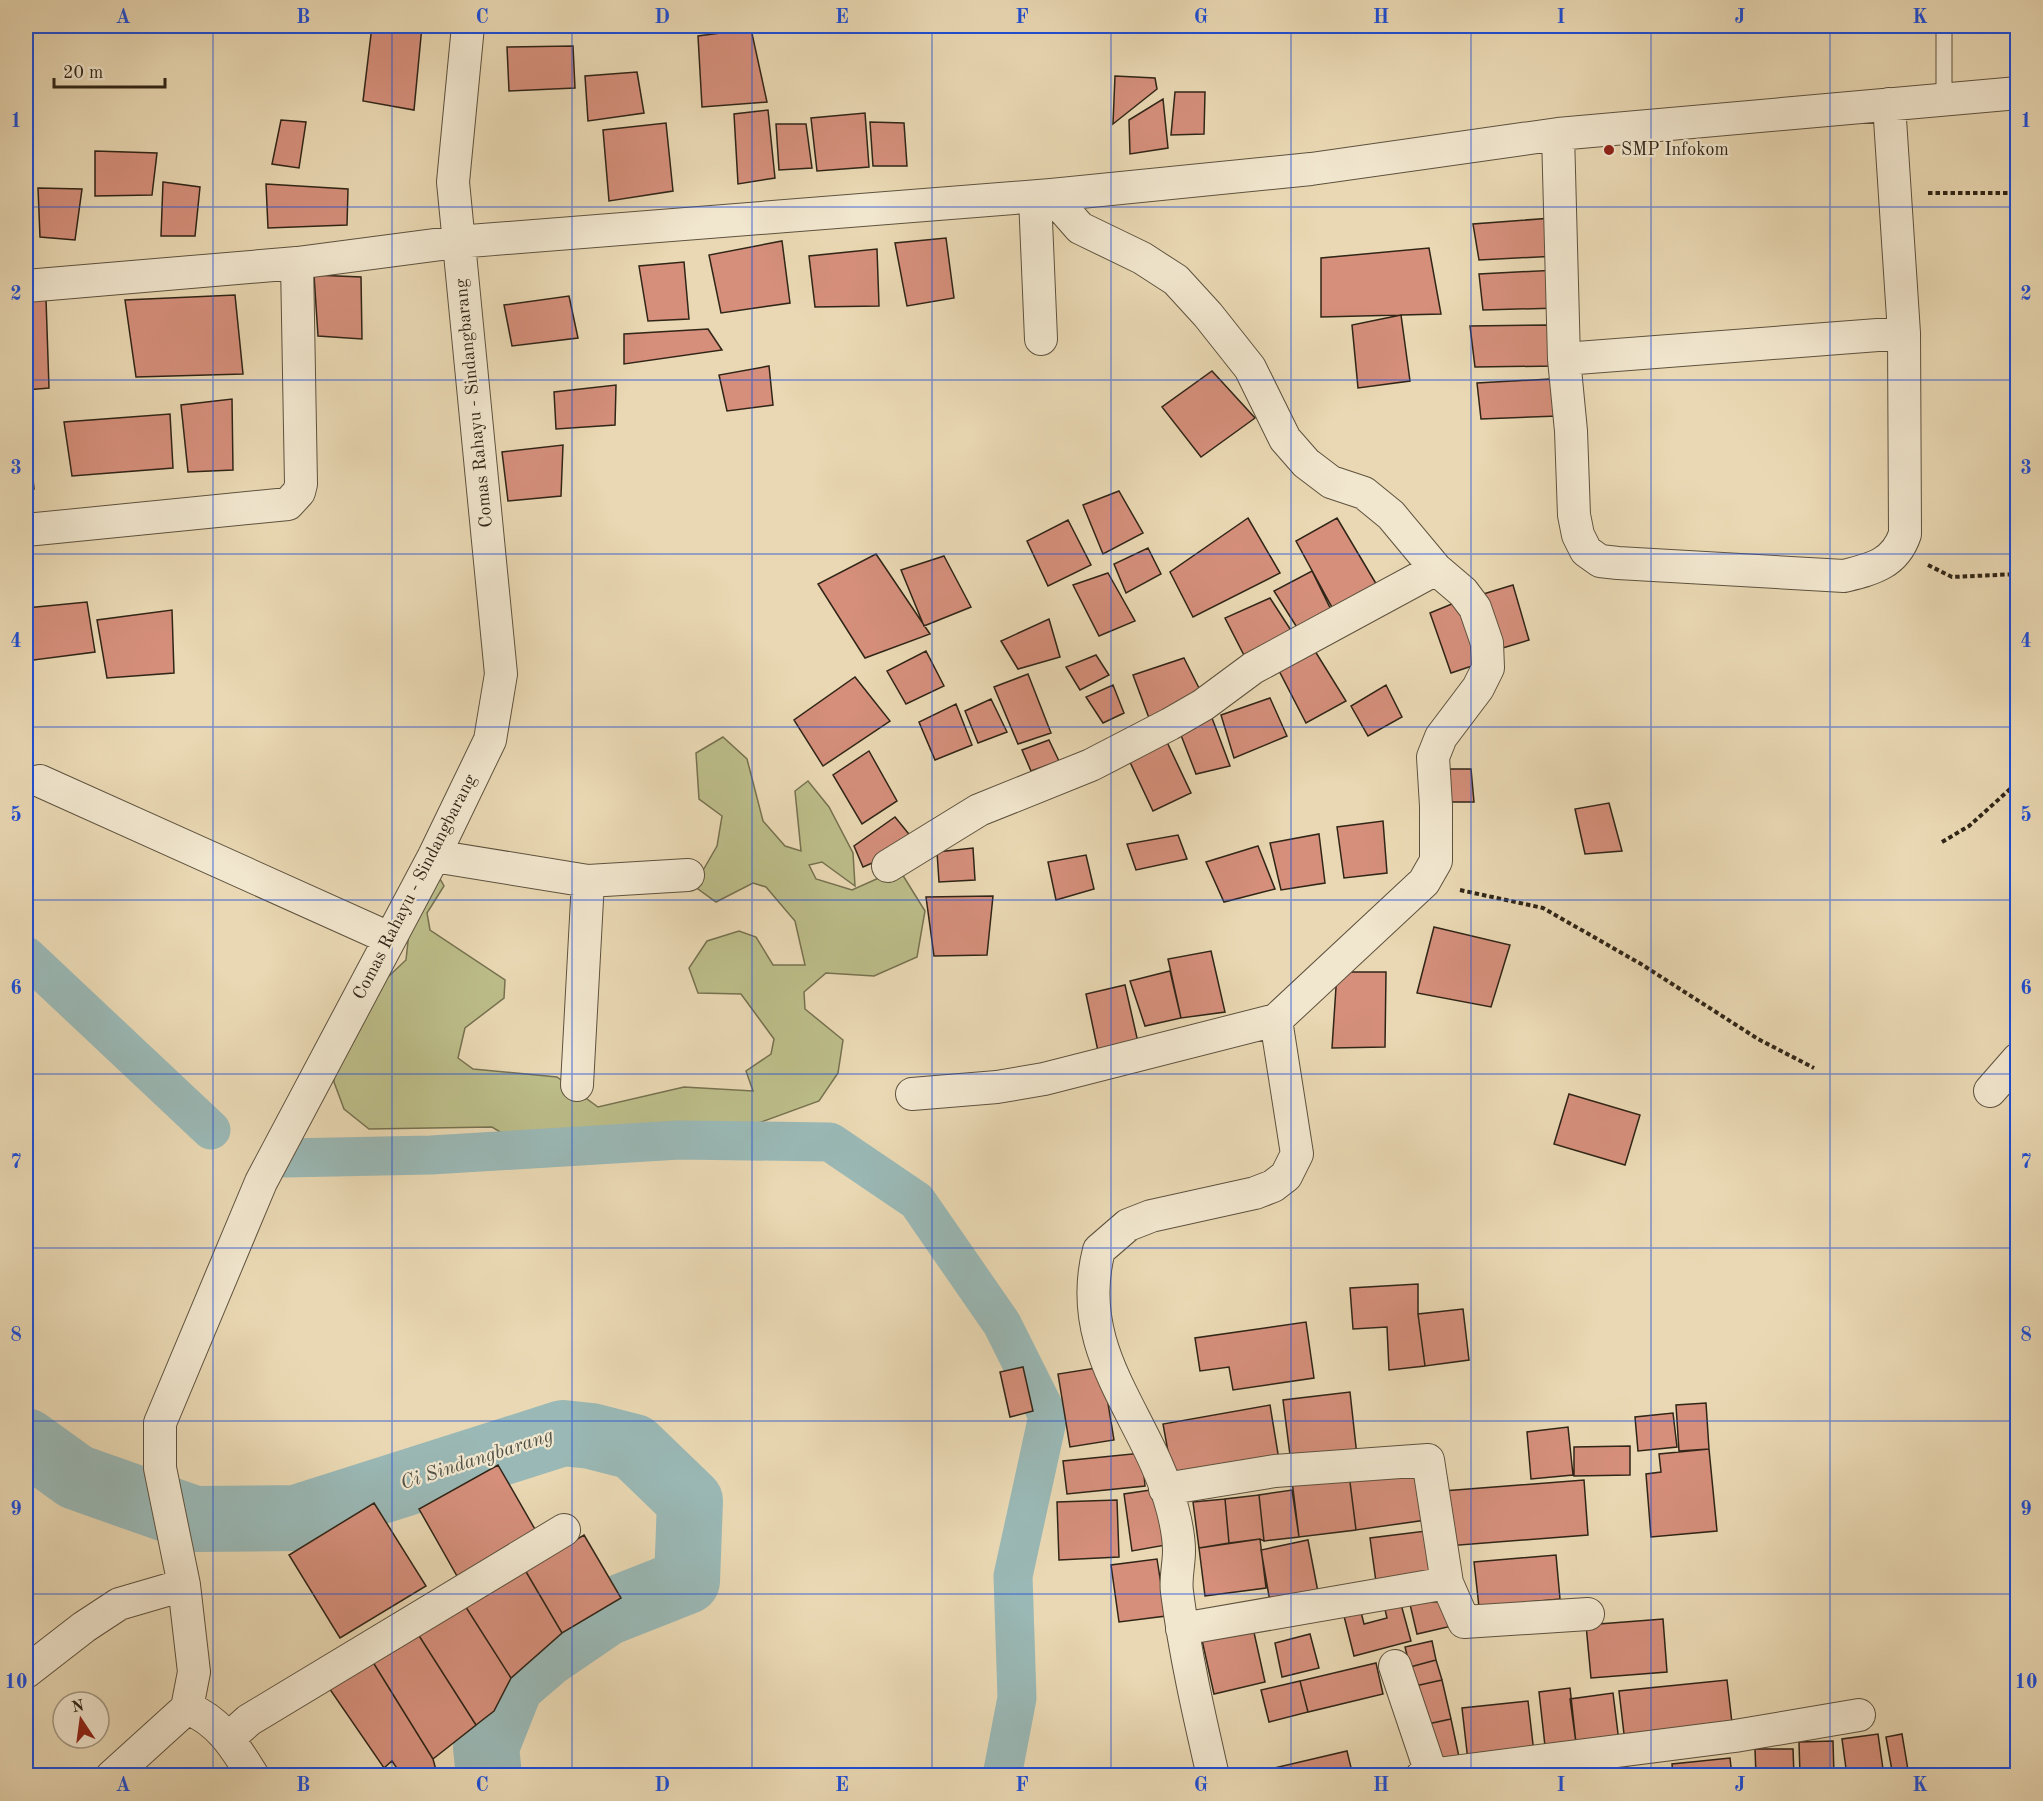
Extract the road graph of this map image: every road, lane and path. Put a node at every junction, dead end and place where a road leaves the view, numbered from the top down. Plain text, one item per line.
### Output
1 (468, 26) edge
2 (1944, 26) edge
3 (2018, 93) edge
4 (1944, 99) junction
5 (1889, 104) junction
6 (1558, 134) junction
7 (1897, 192) junction
8 (2018, 193) edge
9 (1043, 196) junction
10 (457, 242) junction
11 (297, 263) junction
12 (26, 286) edge
13 (1904, 333) junction
14 (1041, 339) dead end
15 (1564, 359) junction
16 (26, 530) edge
17 (1899, 550) junction
18 (1436, 569) junction
19 (2018, 574) edge
20 (40, 781) dead end
21 (2018, 782) edge
22 (1942, 842) dead end
23 (434, 856) junction
24 (888, 866) dead end
25 (688, 875) dead end
26 (588, 881) junction
27 (1424, 882) junction
28 (389, 938) junction
29 (1276, 1020) junction
30 (2018, 1059) edge
31 (1814, 1068) dead end
32 (577, 1084) dead end
33 (1990, 1091) dead end
34 (912, 1094) dead end
35 (1164, 1489) junction
36 (564, 1530) dead end
37 (181, 1572) junction
38 (1448, 1583) junction
39 (1588, 1614) dead end
40 (1182, 1629) junction
41 (1395, 1666) dead end
42 (26, 1672) edge
43 (187, 1708) junction
44 (1859, 1715) dead end
45 (229, 1738) junction
46 (1426, 1774) edge
47 (112, 1776) edge
48 (254, 1776) edge
49 (1213, 1776) edge

1 - 10 street, Comas Rahayu - Sindangbarang
2 - 4 lane
3 - 4 street
4 - 5 street
5 - 6 street
5 - 7 street
6 - 9 street
6 - 15 street
7 - 8 path
7 - 13 street
9 - 10 street
9 - 14 street
9 - 18 street
10 - 11 street
10 - 23 street, Comas Rahayu - Sindangbarang
11 - 12 street
11 - 16 street
13 - 15 street
13 - 17 street
15 - 17 street
17 - 19 path
18 - 24 street
18 - 27 street
20 - 28 street
21 - 22 path
23 - 26 street
23 - 28 street, Comas Rahayu - Sindangbarang
25 - 26 street
26 - 32 street
27 - 29 street
27 - 31 path
28 - 37 street, Comas Rahayu - Sindangbarang
29 - 34 street
29 - 35 street
30 - 33 street
35 - 38 street
35 - 40 street
36 - 45 street
37 - 42 street
37 - 43 street, Comas Rahayu - Sindangbarang
38 - 39 street
38 - 40 street
40 - 49 street
41 - 46 street
43 - 45 street
43 - 47 street
44 - 46 street
45 - 48 street

